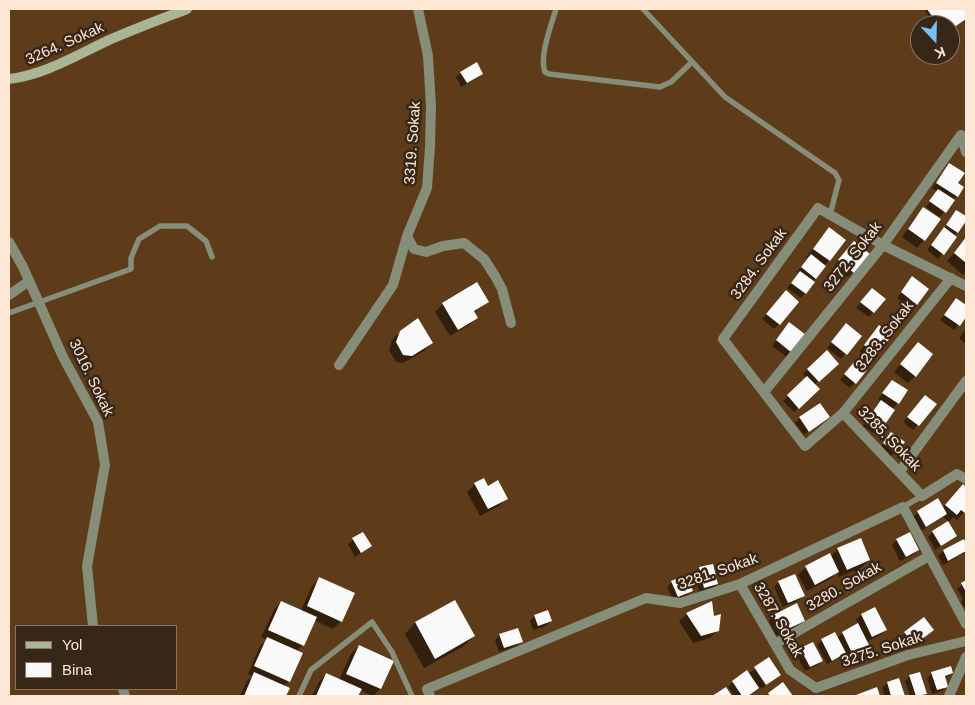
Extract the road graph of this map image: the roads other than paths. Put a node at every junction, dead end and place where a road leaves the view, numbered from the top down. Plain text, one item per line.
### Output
1 (187, 9) edge
2 (418, 9) edge
3 (556, 9) edge
4 (643, 9) edge
5 (692, 62) junction
6 (9, 79) edge
7 (966, 152) edge
8 (830, 215) junction
9 (407, 236) junction
10 (9, 242) edge
11 (883, 245) junction
12 (212, 257) dead end
13 (951, 278) junction
14 (29, 281) junction
15 (966, 286) edge
16 (9, 295) edge
17 (38, 302) junction
18 (9, 314) edge
19 (511, 322) dead end
20 (723, 338) joint
21 (339, 365) dead end
22 (966, 381) edge
23 (764, 392) junction
24 (843, 413) junction
25 (900, 471) junction
26 (966, 479) edge
27 (922, 496) junction
28 (903, 506) junction
29 (928, 556) junction
30 (740, 584) junction
31 (966, 624) edge
32 (93, 625) edge
33 (966, 641) edge
34 (775, 644) junction
35 (966, 657) edge
36 (814, 692) edge
37 (428, 693) edge
38 (299, 696) edge
39 (412, 696) edge
40 (949, 696) edge

1 - 6 street, 3264. Sokak
2 - 9 street, 3319. Sokak
3 - 5 lane
4 - 5 lane
5 - 8 lane
7 - 11 street, 3272. Sokak
8 - 11 street
8 - 20 street, 3284. Sokak
9 - 19 street
9 - 21 street, 3319. Sokak
10 - 14 street, 3016. Sokak
11 - 13 street
11 - 23 street, 3272. Sokak
12 - 17 lane
13 - 15 street
13 - 24 street, 3283. Sokak
14 - 16 street
14 - 17 street, 3016. Sokak
17 - 18 lane
17 - 32 street, 3016. Sokak
20 - 23 street, 3285. Sokak
22 - 25 street
23 - 24 street, 3285. Sokak
24 - 25 street, 3285. Sokak
25 - 27 street, 3285. Sokak
26 - 27 street
27 - 28 lane
28 - 29 street
28 - 30 street, 3281. Sokak
29 - 31 street
29 - 34 street, 3280. Sokak
30 - 34 street, 3287. Sokak
30 - 37 street, 3281. Sokak
33 - 36 street, 3275. Sokak
34 - 36 street, 3287. Sokak
35 - 40 street
38 - 39 lane

